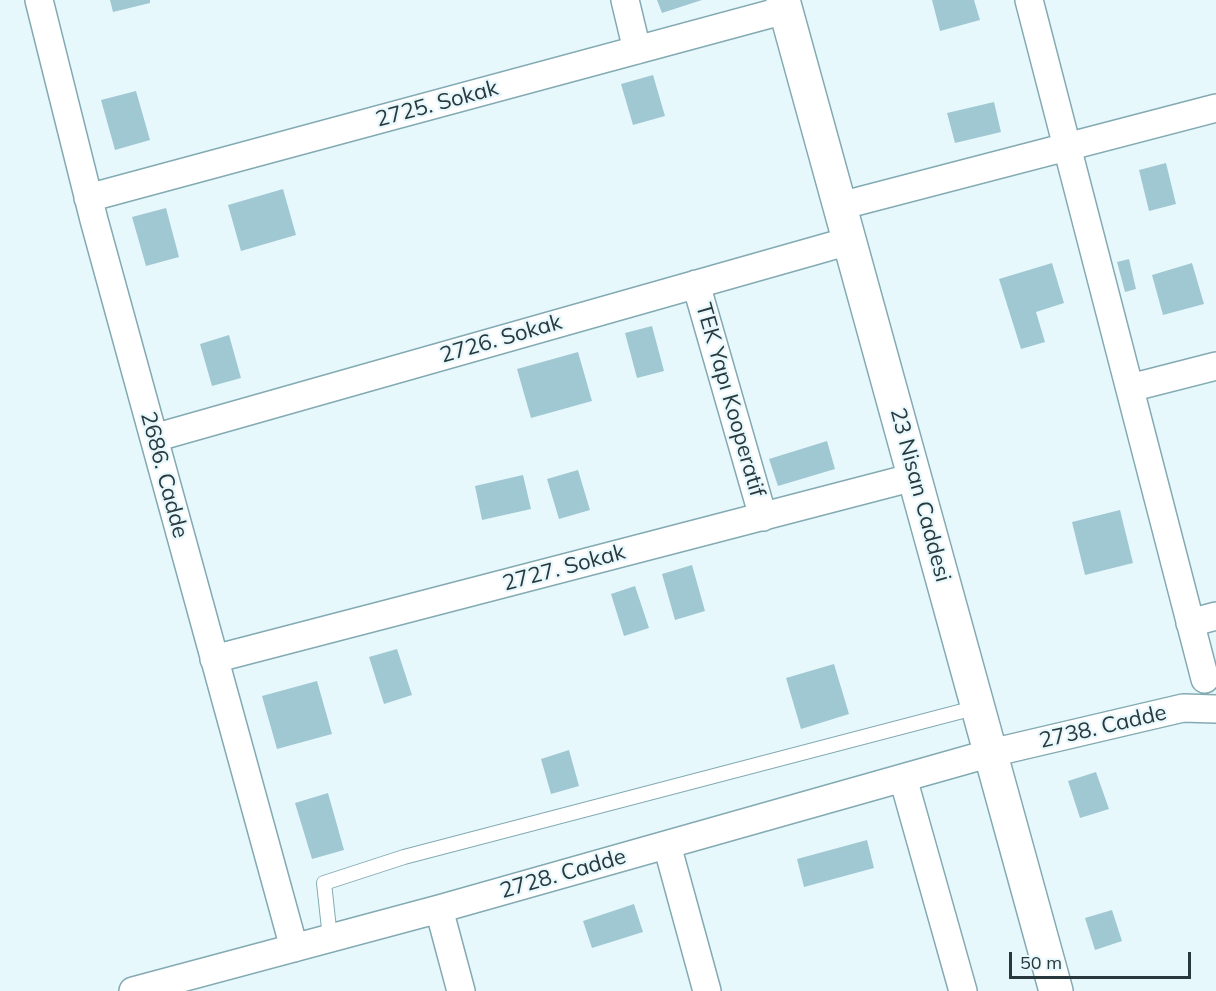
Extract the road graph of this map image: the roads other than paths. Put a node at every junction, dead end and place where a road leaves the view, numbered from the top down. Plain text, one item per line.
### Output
1 (39, 0) edge
2 (625, 0) edge
3 (1029, 0) edge
4 (784, 5) edge
5 (637, 50) junction
6 (1216, 108) edge
7 (1068, 148) junction
8 (88, 198) junction
9 (840, 206) junction
10 (849, 241) junction
11 (696, 284) junction
12 (1216, 366) edge
13 (1130, 388) junction
14 (154, 438) junction
15 (914, 477) junction
16 (763, 517) junction
17 (1216, 616) edge
18 (1190, 623) junction
19 (214, 659) junction
20 (1210, 671) edge
21 (978, 707) junction
22 (1183, 708) junction
23 (1216, 709) edge
24 (990, 753) junction
25 (903, 778) junction
26 (667, 844) junction
27 (439, 909) junction
28 (330, 938) junction
29 (294, 948) junction
30 (197, 983) edge
31 (133, 991) edge
32 (461, 991) edge
33 (707, 991) edge
34 (963, 991) edge
35 (1056, 991) edge

1 - 8 street, 2686. Cadde
2 - 5 street
3 - 7 street
4 - 5 street, 2725. Sokak
4 - 9 main road, 23 Nisan Caddesi
5 - 8 street, 2725. Sokak
6 - 7 street
7 - 9 street
7 - 13 street
8 - 14 street, 2686. Cadde
9 - 10 main road, 23 Nisan Caddesi
10 - 11 street, 2726. Sokak
10 - 15 main road, 23 Nisan Caddesi
11 - 14 street, 2726. Sokak
11 - 16 street, TEK Yapı Kooperatif
12 - 13 street
13 - 18 street
14 - 19 street, 2686. Cadde
15 - 16 street, 2727. Sokak
15 - 21 main road, 23 Nisan Caddesi
16 - 19 street, 2727. Sokak
17 - 18 street
18 - 20 street
19 - 29 street, 2686. Cadde
20 - 22 street
21 - 24 main road, 23 Nisan Caddesi
21 - 28 lane
22 - 23 street, 2738. Cadde
22 - 24 street, 2738. Cadde
24 - 25 street, 2728. Cadde
24 - 35 main road, 23 Nisan Caddesi
25 - 26 street, 2728. Cadde
25 - 34 street
26 - 27 street, 2728. Cadde
26 - 33 street
27 - 28 street, 2728. Cadde
27 - 32 street
28 - 29 street, 2728. Cadde
29 - 30 street, 2728. Cadde
30 - 31 street, 2728. Cadde

